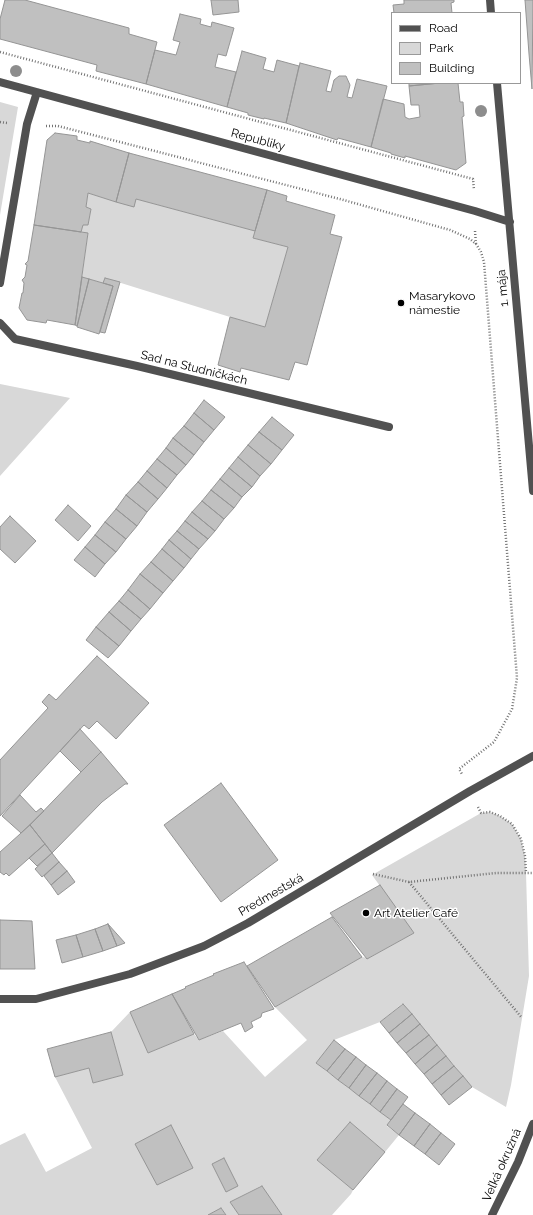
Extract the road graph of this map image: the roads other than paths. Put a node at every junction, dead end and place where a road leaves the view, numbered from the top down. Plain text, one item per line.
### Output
1 (490, 0) edge
2 (491, 12) edge
3 (0, 82) edge
4 (498, 84) edge
5 (37, 92) junction
6 (510, 222) junction
7 (0, 283) edge
8 (0, 323) edge
9 (389, 427) dead end
10 (533, 491) edge
11 (533, 756) edge
12 (0, 999) edge
13 (533, 1124) edge
14 (492, 1215) edge

1 - 2 street
3 - 5 street, Republiky
4 - 6 street, 1. mája
5 - 6 street, Republiky
5 - 7 street
6 - 10 street, 1. mája
8 - 9 street, Sad na Studničkách
11 - 12 street, Predmestská
13 - 14 street, Veľká okružná

